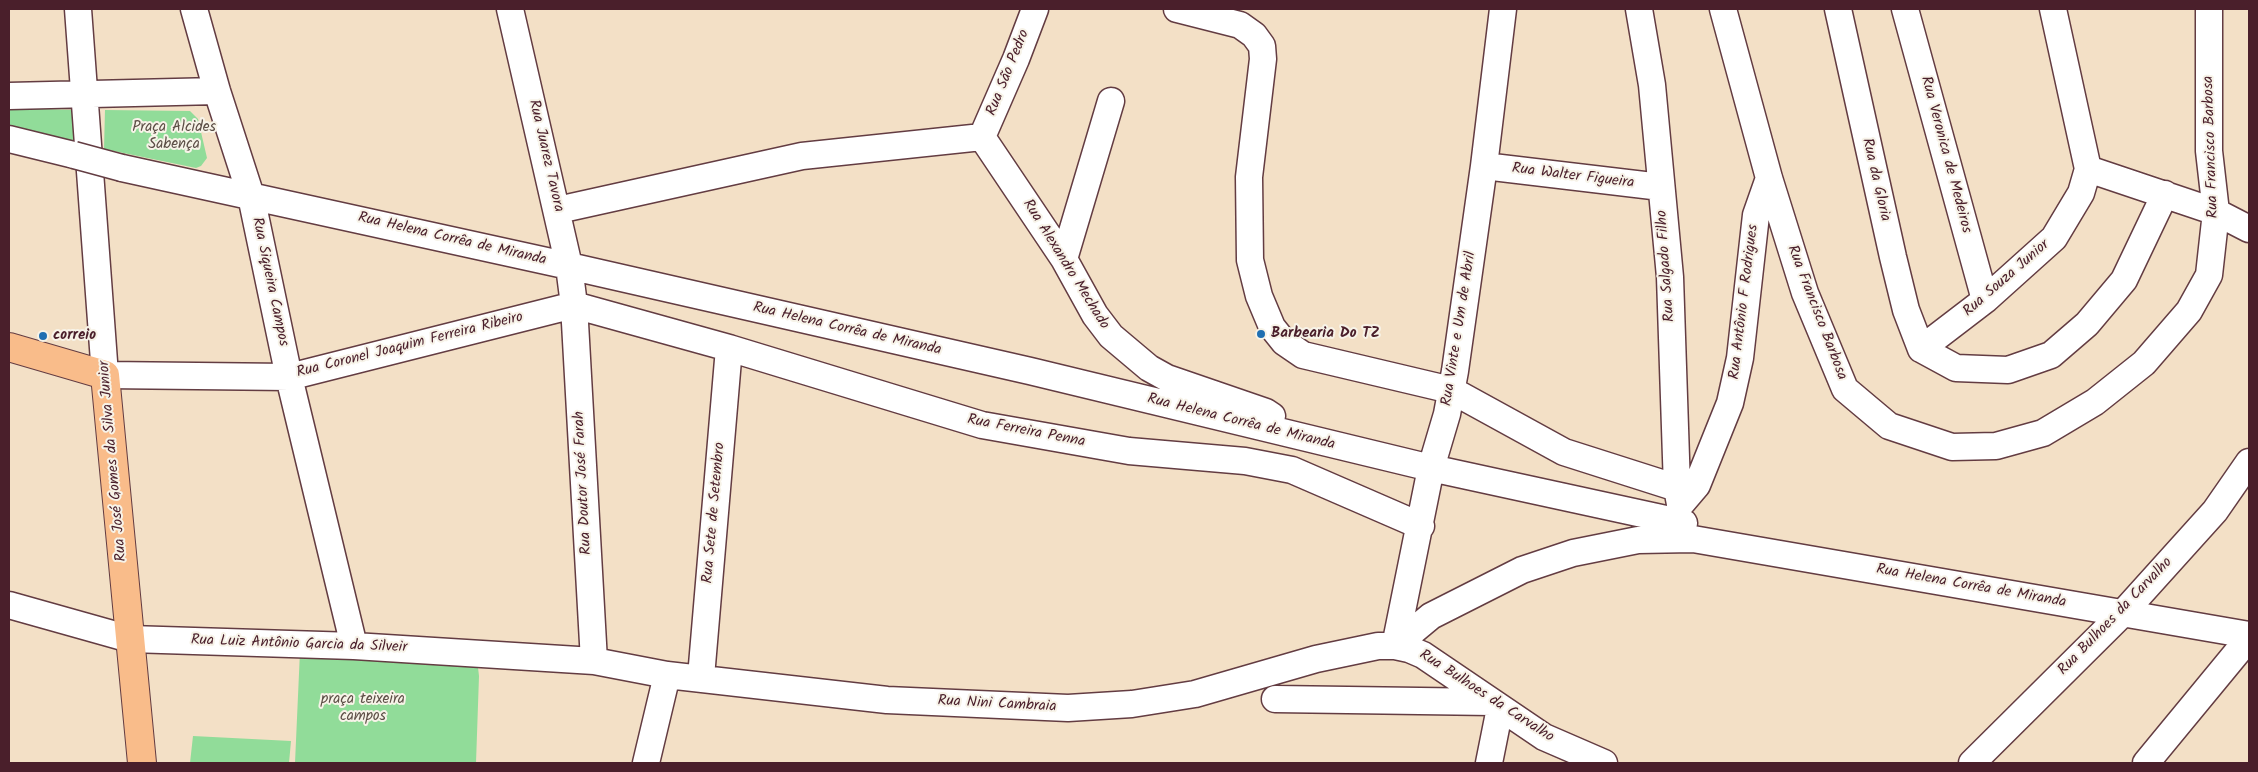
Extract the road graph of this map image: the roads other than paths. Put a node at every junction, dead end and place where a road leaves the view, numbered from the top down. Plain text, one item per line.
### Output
1 (78, 9) edge
2 (194, 9) edge
3 (510, 9) edge
4 (1035, 9) edge
5 (1177, 9) edge
6 (1503, 9) edge
7 (1639, 9) edge
8 (1723, 9) edge
9 (1838, 9) edge
10 (1905, 9) edge
11 (2053, 9) edge
12 (2208, 9) edge
13 (217, 91) junction
14 (84, 95) junction
15 (9, 96) edge
16 (1111, 101) dead end
17 (982, 137) junction
18 (9, 138) edge
19 (1484, 166) junction
20 (2088, 169) junction
21 (1769, 178) junction
22 (1661, 187) junction
23 (2165, 194) junction
24 (251, 196) junction
25 (558, 210) junction
26 (2216, 212) junction
27 (2249, 229) edge
28 (1064, 259) junction
29 (569, 266) junction
30 (1985, 300) junction
31 (574, 304) junction
32 (9, 347) edge
33 (729, 348) junction
34 (1921, 349) junction
35 (106, 375) junction
36 (289, 377) junction
37 (1451, 390) junction
38 (1284, 433) junction
39 (2249, 462) edge
40 (1431, 468) junction
41 (1684, 514) junction
42 (1421, 526) junction
43 (9, 605) edge
44 (2123, 613) junction
45 (2249, 637) edge
46 (130, 639) junction
47 (354, 646) junction
48 (1395, 646) junction
49 (594, 662) junction
50 (668, 675) junction
51 (701, 678) junction
52 (1275, 699) dead end
53 (1496, 705) junction
54 (142, 763) edge
55 (646, 763) edge
56 (1489, 763) edge
57 (1604, 763) edge
58 (1972, 763) edge
59 (2146, 763) edge

1 - 14 street, Rua José Gomes da Silva Junior
2 - 13 street, Rua Siqueira Campos
3 - 25 street, Rua Juarez Tavora
4 - 17 street, Rua São Pedro
5 - 37 street
6 - 19 street, Rua Vinte e Um de Abril
7 - 22 street, Rua Salgado Filho
8 - 21 street, Rua Francisco Barbosa
9 - 34 street, Rua da Gloria
10 - 30 street, Rua Veronica de Medeiros
11 - 20 street, Rua Souza Junior
12 - 26 street, Rua Francisco Barbosa
13 - 14 street
13 - 24 street, Rua Siqueira Campos
14 - 15 street
14 - 35 street, Rua José Gomes da Silva Junior
16 - 28 street
17 - 25 street
17 - 28 street, Rua Alexandro Mechado
18 - 24 street, Rua Helena Corrêa de Miranda, bridge
19 - 22 street, Rua Walter Figueira
19 - 37 street, Rua Vinte e Um de Abril
20 - 23 street
20 - 30 street, Rua Souza Junior
21 - 26 street, Rua Francisco Barbosa
21 - 41 street, Rua Antônio F Rodrigues
22 - 41 street, Rua Salgado Filho
23 - 26 street
23 - 34 street
24 - 29 street, Rua Helena Corrêa de Miranda
24 - 36 street, Rua Siqueira Campos
25 - 29 street, Rua Juarez Tavora
26 - 27 street
28 - 38 street, Rua Alexandro Mechado
29 - 31 street, Rua Juarez Tavora
29 - 38 street, Rua Helena Corrêa de Miranda
30 - 34 street, Rua Souza Junior
31 - 33 street, Rua Ferreira Penna
31 - 36 street, Rua Coronel Joaquim Ferreira Ribeiro
31 - 49 street, Rua Doutor José Farah
32 - 35 main road, Rua Coronel Joaquim Ferreira Ribeiro
33 - 42 street, Rua Ferreira Penna
33 - 51 street, Rua Sete de Setembro
35 - 36 street, Rua Coronel Joaquim Ferreira Ribeiro
35 - 46 main road, Rua José Gomes da Silva Junior
36 - 47 street, Rua Siqueira Campos
37 - 40 street, Rua Vinte e Um de Abril
37 - 41 street
38 - 40 street, Rua Helena Corrêa de Miranda
39 - 44 street, Rua Bulhoes da Carvalho
40 - 41 street, Rua Helena Corrêa de Miranda
40 - 42 street, Rua Vinte e Um de Abril
41 - 44 street, Rua Helena Corrêa de Miranda
41 - 48 street
42 - 48 street, Rua Vinte e Um de Abril
43 - 46 street, Rua Luiz Antônio Garcia da Silveir
44 - 45 street, Rua Helena Corrêa de Miranda
44 - 58 street, Rua Bulhoes da Carvalho
45 - 59 street
46 - 47 street, Rua Luiz Antônio Garcia da Silveir
46 - 54 main road, Rua José Gomes da Silva Junior
47 - 49 street, Rua Luiz Antônio Garcia da Silveir
48 - 51 street, Rua Nini Cambraia
48 - 53 street, Rua Bulhoes da Carvalho
49 - 50 street, Rua Nini Cambraia
50 - 51 street, Rua Nini Cambraia
50 - 55 street
52 - 53 street
53 - 56 street
53 - 57 street, Rua Bulhoes da Carvalho

